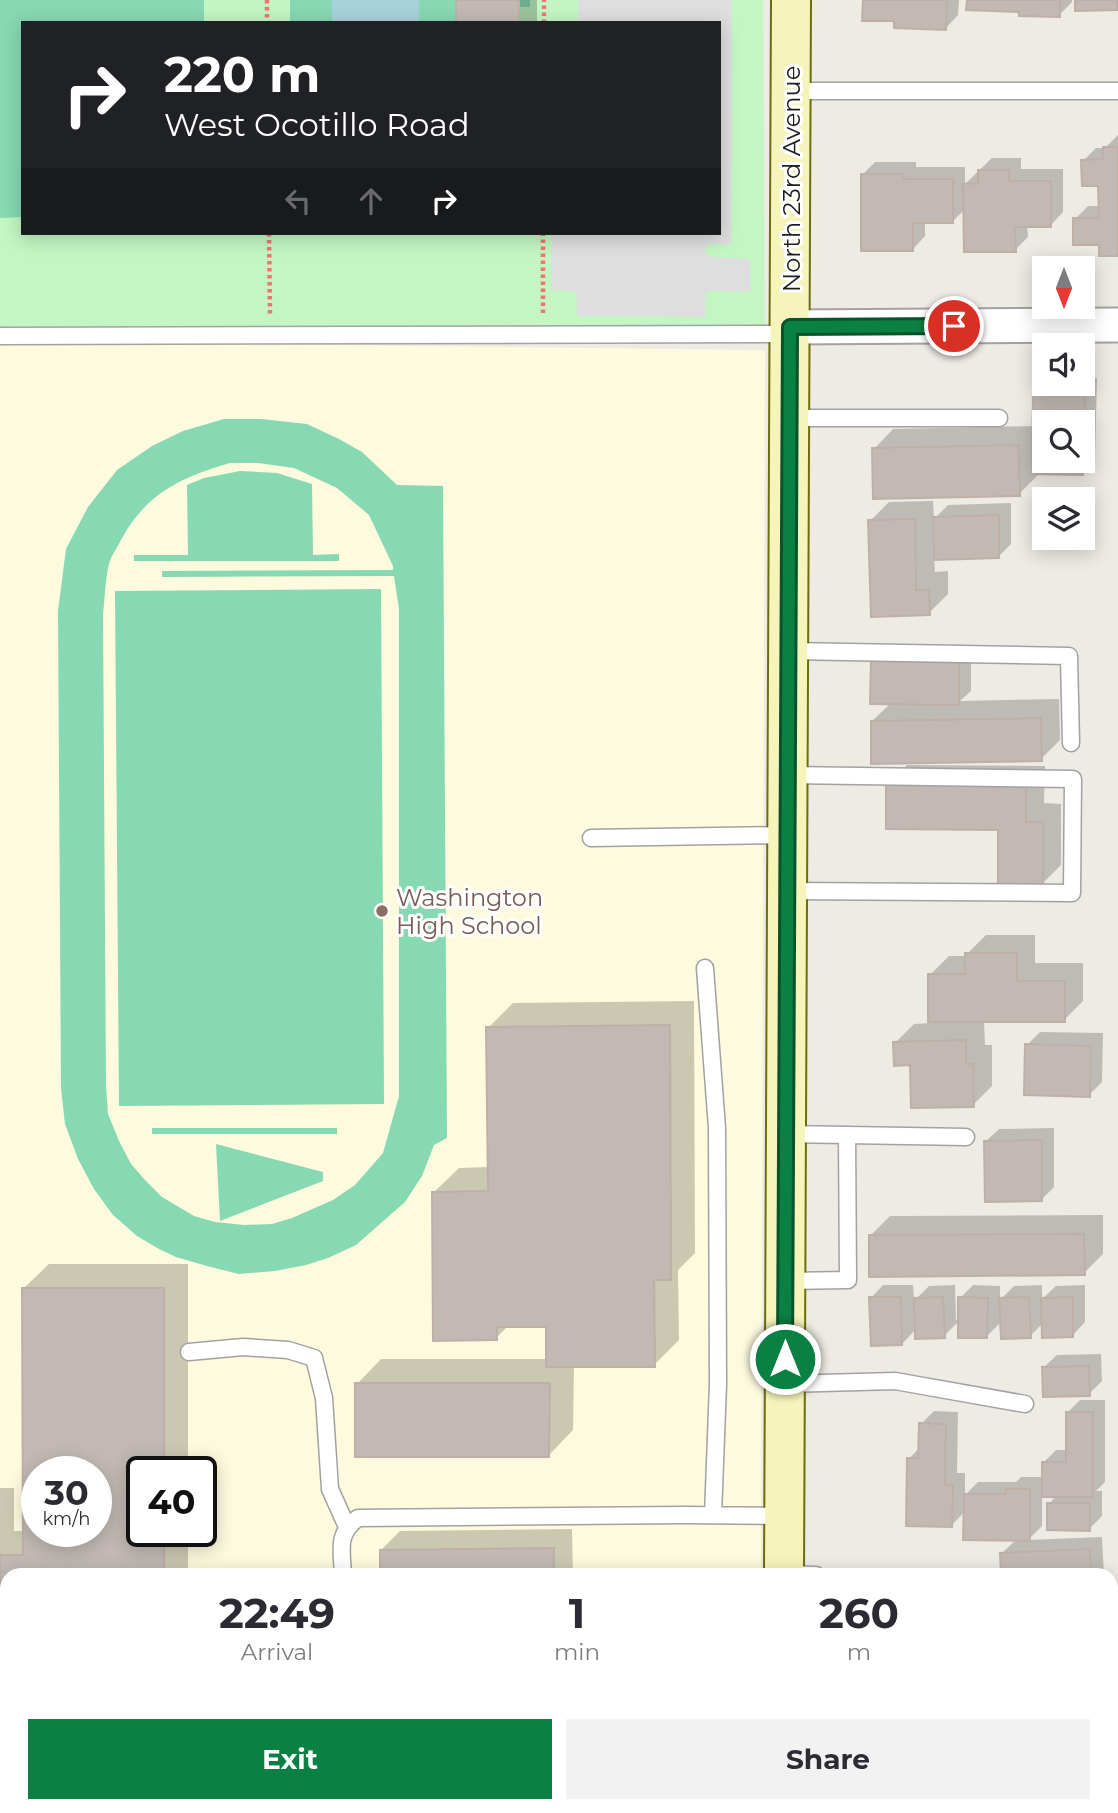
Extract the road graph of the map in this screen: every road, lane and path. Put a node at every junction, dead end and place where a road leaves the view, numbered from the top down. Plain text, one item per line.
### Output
1 (267, 0) edge
2 (544, 0) edge
3 (792, 0) edge
4 (267, 21) edge
5 (544, 21) edge
6 (791, 91) junction
7 (1118, 91) edge
8 (269, 235) edge
9 (543, 235) edge
10 (1118, 326) edge
11 (790, 330) junction
12 (543, 334) junction
13 (270, 335) junction
14 (0, 336) edge
15 (789, 418) junction
16 (999, 418) dead end
17 (789, 651) junction
18 (1071, 743) dead end
19 (788, 775) junction
20 (788, 835) junction
21 (591, 838) dead end
22 (787, 891) junction
23 (705, 968) dead end
24 (786, 1134) junction
25 (847, 1135) junction
26 (966, 1137) dead end
27 (786, 1281) junction
28 (190, 1352) dead end
29 (785, 1384) junction
30 (1025, 1404) dead end
31 (713, 1515) junction
32 (785, 1516) junction
33 (346, 1527) junction
34 (343, 1568) edge
35 (784, 1568) edge

1 - 4 path
2 - 5 path
3 - 6 street, North 23rd Avenue
6 - 7 lane
6 - 11 street, North 23rd Avenue
8 - 13 path
9 - 12 path
10 - 11 street
11 - 12 lane
11 - 15 street, North 23rd Avenue
12 - 13 lane
13 - 14 lane
15 - 16 lane
15 - 17 street, North 23rd Avenue
17 - 18 lane
17 - 19 street, North 23rd Avenue
19 - 20 street, North 23rd Avenue
19 - 22 lane
20 - 21 lane
20 - 22 street, North 23rd Avenue
22 - 24 street, North 23rd Avenue
23 - 31 lane
24 - 25 lane
24 - 27 street, North 23rd Avenue
25 - 26 lane
25 - 27 lane
27 - 29 street, North 23rd Avenue
28 - 33 lane
29 - 30 lane
29 - 32 street, North 23rd Avenue
31 - 32 lane
31 - 33 lane
32 - 35 street, North 23rd Avenue
33 - 34 lane

